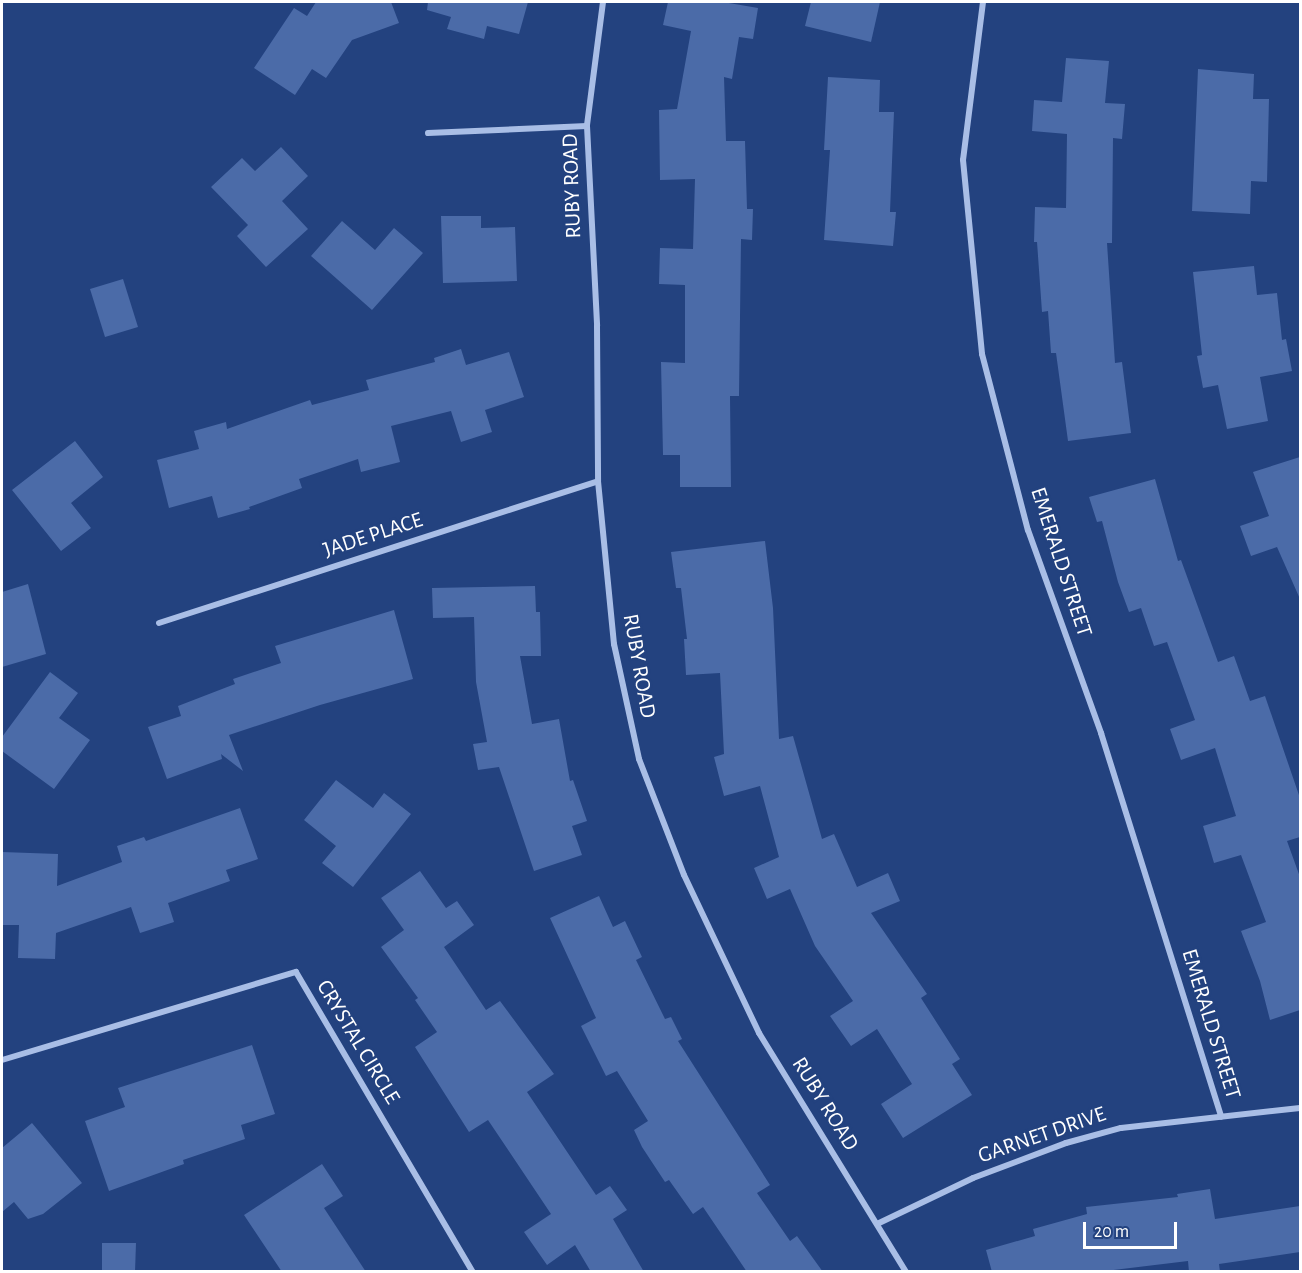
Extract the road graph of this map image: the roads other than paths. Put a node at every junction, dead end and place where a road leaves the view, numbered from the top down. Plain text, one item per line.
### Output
1 (603, 2) edge
2 (983, 2) edge
3 (587, 126) junction
4 (428, 133) dead end
5 (598, 481) junction
6 (159, 623) dead end
7 (2, 1060) edge
8 (1300, 1107) edge
9 (1221, 1117) junction
10 (877, 1224) junction
11 (472, 1272) edge
12 (906, 1272) edge

1 - 3 street, RUBY ROAD
2 - 9 street, EMERALD STREET
3 - 4 street
3 - 5 street, RUBY ROAD
5 - 6 street, JADE PLACE
5 - 10 street, RUBY ROAD
7 - 11 street, CRYSTAL CIRCLE
8 - 9 street, GARNET DRIVE
9 - 10 street, GARNET DRIVE
10 - 12 street, RUBY ROAD

